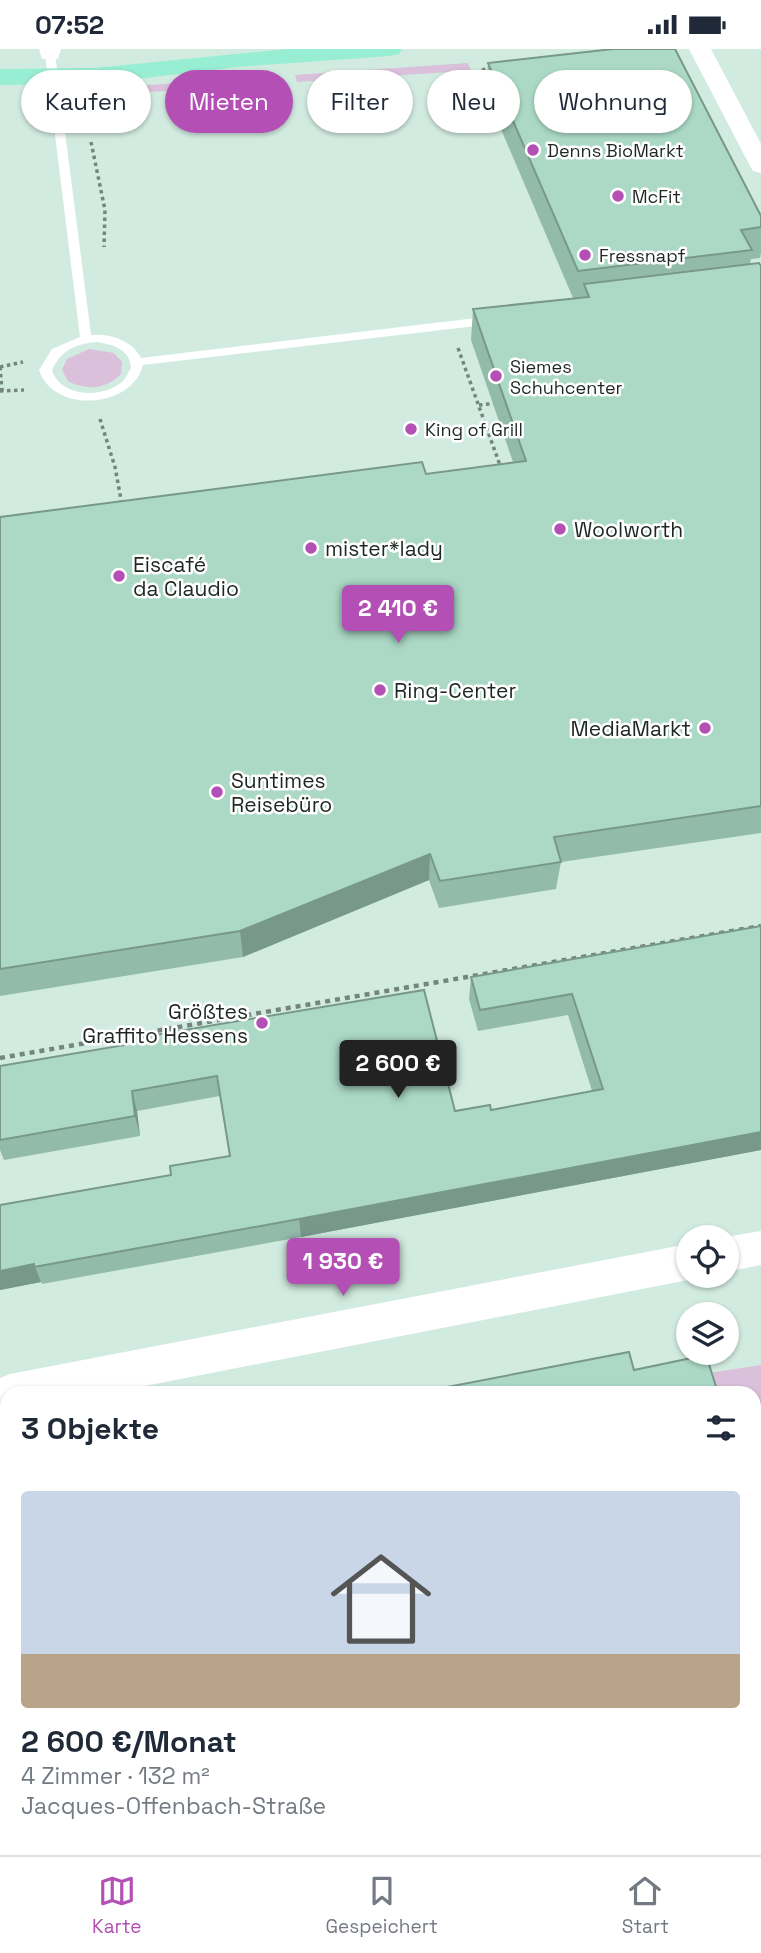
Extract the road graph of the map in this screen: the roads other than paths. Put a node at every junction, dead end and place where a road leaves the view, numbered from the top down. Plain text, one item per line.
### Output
1 (390, 49) edge
2 (700, 49) edge
3 (0, 58) edge
4 (56, 58) edge
5 (0, 77) edge
6 (761, 166) edge
7 (506, 319) edge
8 (86, 339) junction
9 (138, 362) junction
10 (761, 1248) edge
11 (739, 1252) edge
12 (676, 1264) edge
13 (44, 1386) edge

1 - 4 main road
2 - 6 street
3 - 4 main road
4 - 5 main road
4 - 8 lane
7 - 9 lane
8 - 9 lane
8 - 9 lane
10 - 11 street
12 - 13 street

